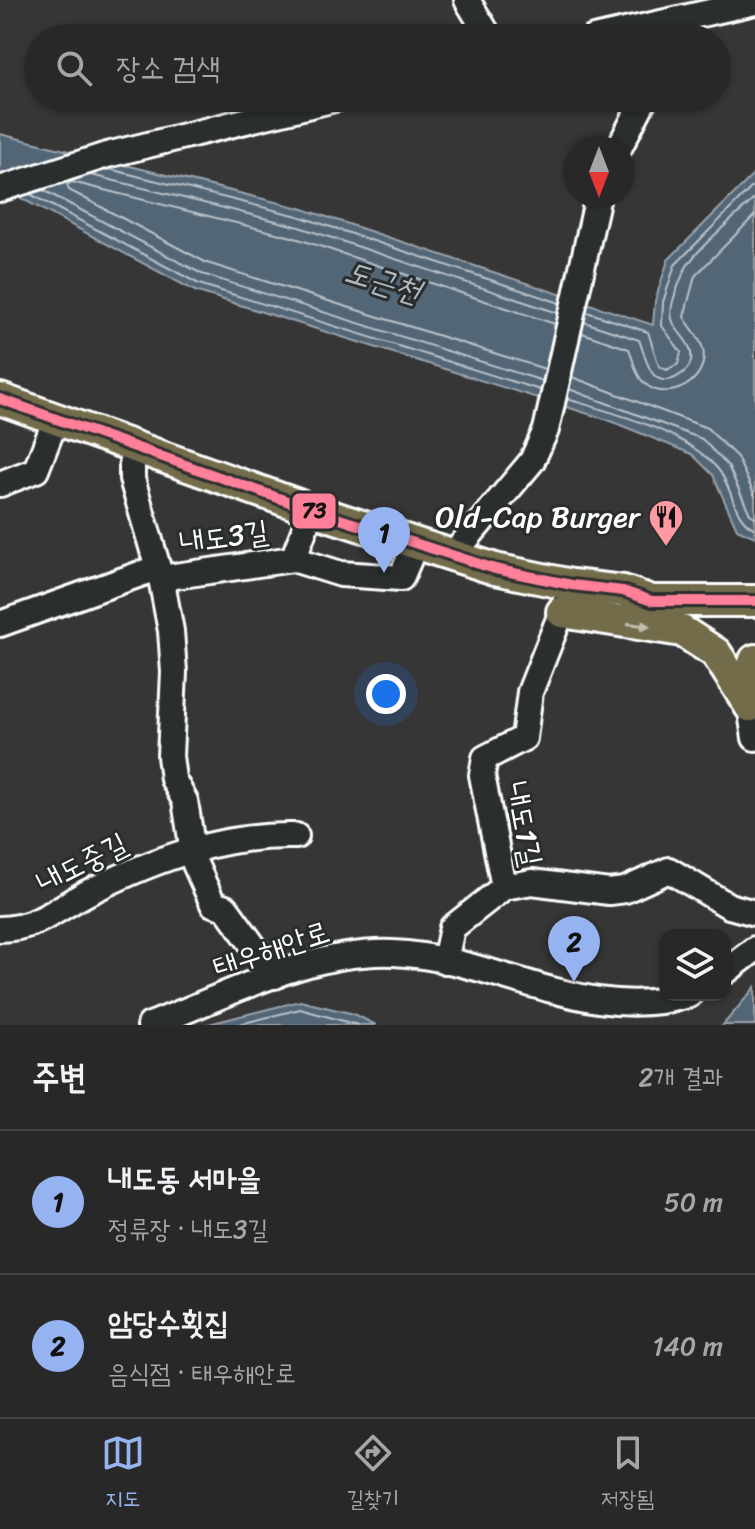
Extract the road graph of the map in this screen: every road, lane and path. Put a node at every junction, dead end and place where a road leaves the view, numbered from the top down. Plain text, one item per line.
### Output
1 (467, 0) edge
2 (755, 2) edge
3 (482, 24) edge
4 (681, 24) edge
5 (282, 112) edge
6 (638, 112) edge
7 (625, 136) edge
8 (0, 189) edge
9 (595, 208) edge
10 (0, 399) edge
11 (56, 419) junction
12 (132, 446) junction
13 (0, 484) edge
14 (312, 510) junction
15 (416, 543) junction
16 (453, 555) junction
17 (293, 559) junction
18 (159, 573) junction
19 (755, 580) edge
20 (623, 591) junction
21 (567, 598) junction
22 (755, 601) edge
23 (0, 624) edge
24 (755, 660) edge
25 (753, 706) edge
26 (755, 738) edge
27 (296, 836) dead end
28 (193, 849) junction
29 (504, 887) junction
30 (755, 913) edge
31 (0, 929) edge
32 (755, 949) edge
33 (445, 961) junction
34 (731, 967) edge
35 (275, 976) junction
36 (679, 1001) edge
37 (150, 1025) edge

1 - 3 street
2 - 4 street
5 - 8 street
6 - 7 street
9 - 16 street
10 - 11 main road
11 - 12 main road
11 - 13 street
12 - 14 main road
12 - 18 street, 내도3길
14 - 15 main road
14 - 17 street
15 - 16 main road
15 - 17 street, 내도3길
16 - 21 main road
17 - 18 street, 내도3길
18 - 23 street, 내도3길
18 - 28 street, 내도3길
19 - 20 main road
20 - 21 main road
20 - 22 main road
21 -> 25 main road
21 - 29 street, 내도1길
24 - 25 main road
25 - 26 street
27 - 28 street
28 - 31 street, 내도중길
28 - 35 street, 내도3길
29 - 30 street, 내도1길
29 - 33 street
32 - 34 street
33 - 35 street, 태우해안로
33 - 36 street, 태우해안로
35 - 37 street, 태우해안로

